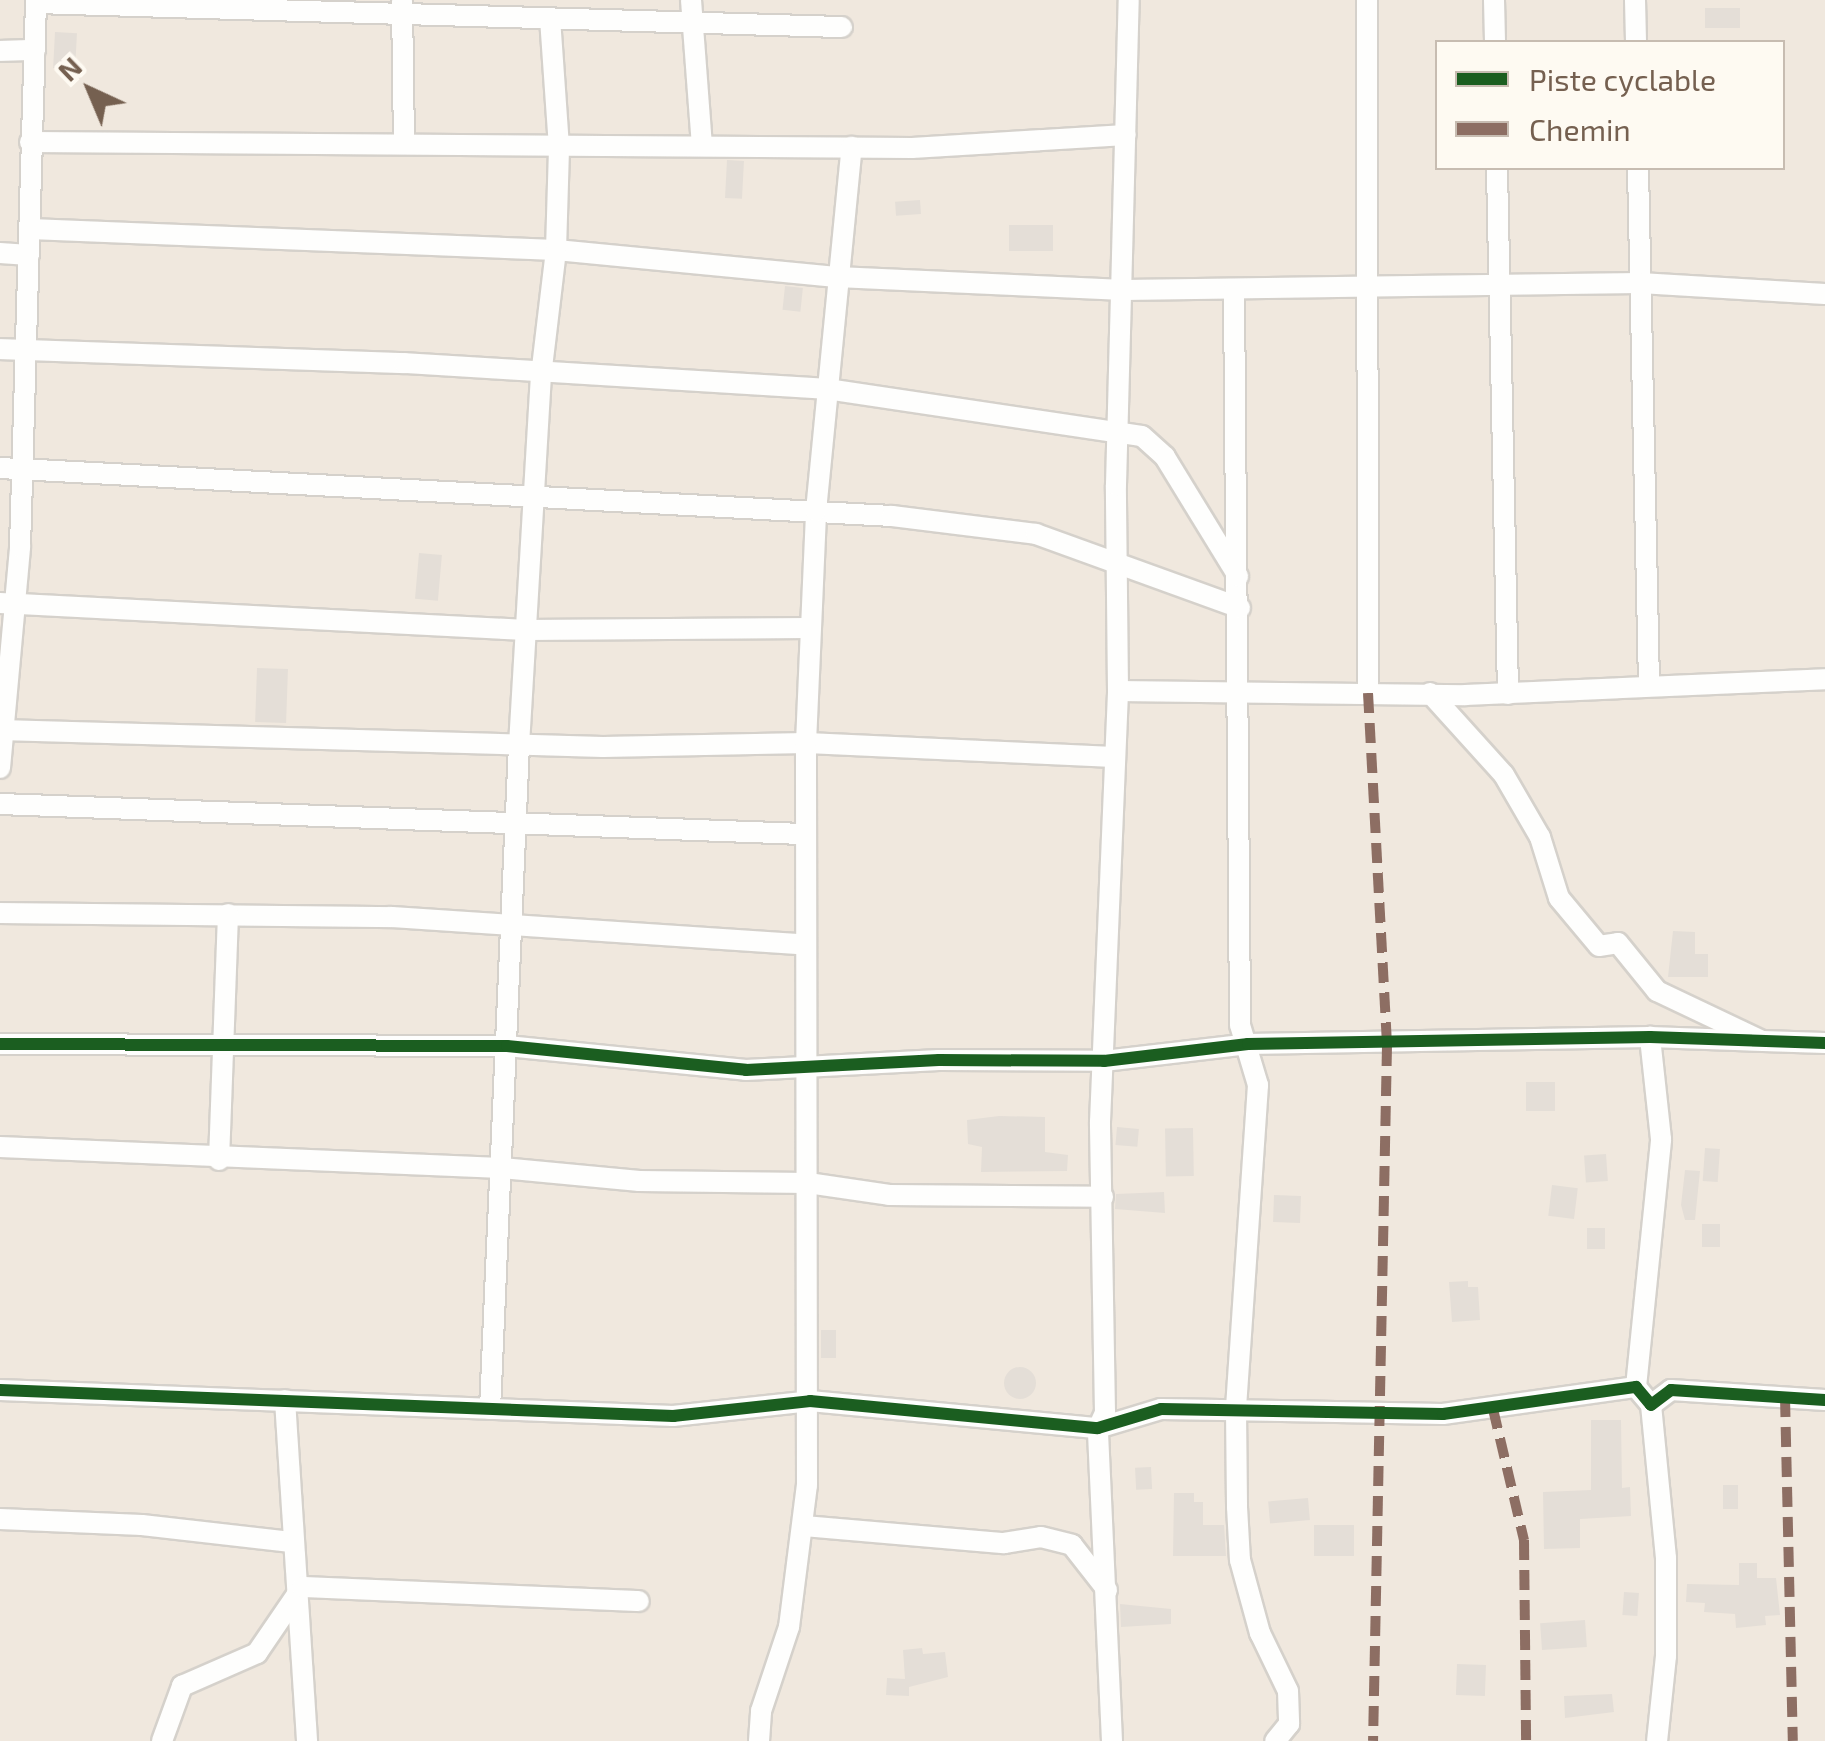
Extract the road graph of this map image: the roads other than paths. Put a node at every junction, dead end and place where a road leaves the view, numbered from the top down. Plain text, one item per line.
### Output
1 (1128, 0) edge
2 (1366, 0) edge
3 (1494, 0) edge
4 (1635, 0) edge
5 (36, 1) edge
6 (402, 6) edge
7 (692, 9) edge
8 (550, 19) junction
9 (842, 27) dead end
10 (1495, 40) edge
11 (1636, 40) edge
12 (35, 50) junction
13 (0, 52) edge
14 (1126, 135) junction
15 (30, 142) junction
16 (404, 144) junction
17 (702, 146) junction
18 (559, 147) junction
19 (852, 148) junction
20 (1497, 170) edge
21 (1638, 170) edge
22 (30, 229) junction
23 (556, 250) junction
24 (0, 253) edge
25 (29, 255) junction
26 (837, 277) junction
27 (1640, 282) junction
28 (1499, 286) junction
29 (1364, 287) junction
30 (1234, 289) junction
31 (1124, 290) junction
32 (1825, 294) edge
33 (0, 350) edge
34 (24, 350) junction
35 (541, 376) junction
36 (827, 389) junction
37 (1117, 432) junction
38 (0, 468) edge
39 (22, 468) junction
40 (534, 502) junction
41 (816, 511) junction
42 (1116, 558) junction
43 (1240, 580) junction
44 (6, 603) edge
45 (1240, 608) junction
46 (810, 628) junction
47 (526, 630) junction
48 (1825, 679) edge
49 (1648, 683) junction
50 (1118, 690) junction
51 (1236, 690) junction
52 (1368, 693) junction
53 (1430, 693) junction
54 (1508, 694) junction
55 (2, 731) edge
56 (806, 743) junction
57 (519, 745) junction
58 (1116, 758) junction
59 (0, 768) edge
60 (0, 804) edge
61 (516, 822) junction
62 (804, 834) junction
63 (0, 914) edge
64 (228, 914) junction
65 (512, 926) junction
66 (802, 944) junction
67 (1650, 1037) junction
68 (1772, 1042) junction
69 (220, 1043) junction
70 (1825, 1043) edge
71 (0, 1044) edge
72 (1248, 1044) junction
73 (507, 1046) junction
74 (1104, 1061) junction
75 (808, 1064) junction
76 (0, 1147) edge
77 (218, 1160) junction
78 (502, 1168) junction
79 (808, 1183) junction
80 (1104, 1197) junction
81 (1636, 1387) junction
82 (0, 1390) edge
83 (286, 1400) junction
84 (1825, 1400) edge
85 (810, 1401) junction
86 (1651, 1405) junction
87 (490, 1409) junction
88 (1236, 1410) junction
89 (1098, 1428) junction
90 (0, 1520) edge
91 (804, 1526) junction
92 (290, 1542) junction
93 (302, 1587) junction
94 (1108, 1592) junction
95 (640, 1601) dead end
96 (162, 1741) edge
97 (307, 1741) edge
98 (759, 1741) edge
99 (1112, 1741) edge
100 (1275, 1741) edge
101 (1657, 1741) edge

1 - 14 street
2 - 29 street
3 - 10 street
4 - 11 street
5 - 6 street
5 - 12 street
6 - 8 street
6 - 16 street
7 - 8 street
7 - 9 street
7 - 17 street
8 - 18 street
12 - 13 street
12 - 15 street
14 - 19 street
14 - 31 street
15 - 16 street
15 - 22 street
16 - 18 street
17 - 18 street
17 - 19 street
18 - 23 street
19 - 26 street
20 - 28 street
21 - 27 street
22 - 23 street
22 - 25 street
23 - 26 street
23 - 35 street
24 - 25 street
25 - 34 street
26 - 31 street
26 - 36 street
27 - 28 street
27 - 32 street
27 - 49 street
28 - 29 street
28 - 54 street
29 - 30 street
29 - 52 street
30 - 31 street
30 - 43 street
31 - 37 street
33 - 34 street
34 - 35 street
34 - 39 street
35 - 36 street
35 - 40 street
36 - 37 street
36 - 41 street
37 - 42 street
37 - 43 street
38 - 39 street
39 - 40 street
39 - 44 street
40 - 41 street
40 - 47 street
41 - 42 street
41 - 46 street
42 - 45 street
42 - 50 street
43 - 45 street
44 - 47 street
44 - 55 street
45 - 51 street
46 - 47 street
46 - 56 street
47 - 57 street
48 - 49 street
49 - 54 street
50 - 51 street
50 - 58 street
51 - 52 street
51 - 72 street
52 - 53 street
53 - 54 street
53 - 68 street
55 - 57 street
55 - 59 street
56 - 57 street
56 - 58 street
56 - 62 street
57 - 61 street
58 - 74 street
60 - 61 street
61 - 62 street
61 - 65 street
62 - 66 street
63 - 64 street
64 - 65 street
64 - 69 street
65 - 66 street
65 - 73 street
66 - 75 street
67 - 68 street
67 - 72 street
67 - 81 street
68 - 70 street
69 - 71 street
69 - 73 street
69 - 77 street
72 - 74 street
72 - 88 street
73 - 75 street
73 - 78 street
74 - 75 street
74 - 80 street
75 - 79 street
76 - 77 street
77 - 78 street
78 - 79 street
78 - 87 street
79 - 80 street
79 - 85 street
80 - 89 street
81 - 86 street
81 - 88 street
82 - 83 street
83 - 87 street
83 - 92 street
84 - 86 street
85 - 87 street
85 - 89 street
85 - 91 street
86 - 101 street
88 - 89 street
88 - 100 street
89 - 94 street
90 - 92 street
91 - 94 street
91 - 98 street
92 - 93 street
93 - 95 street
93 - 96 street
93 - 97 street
94 - 99 street

